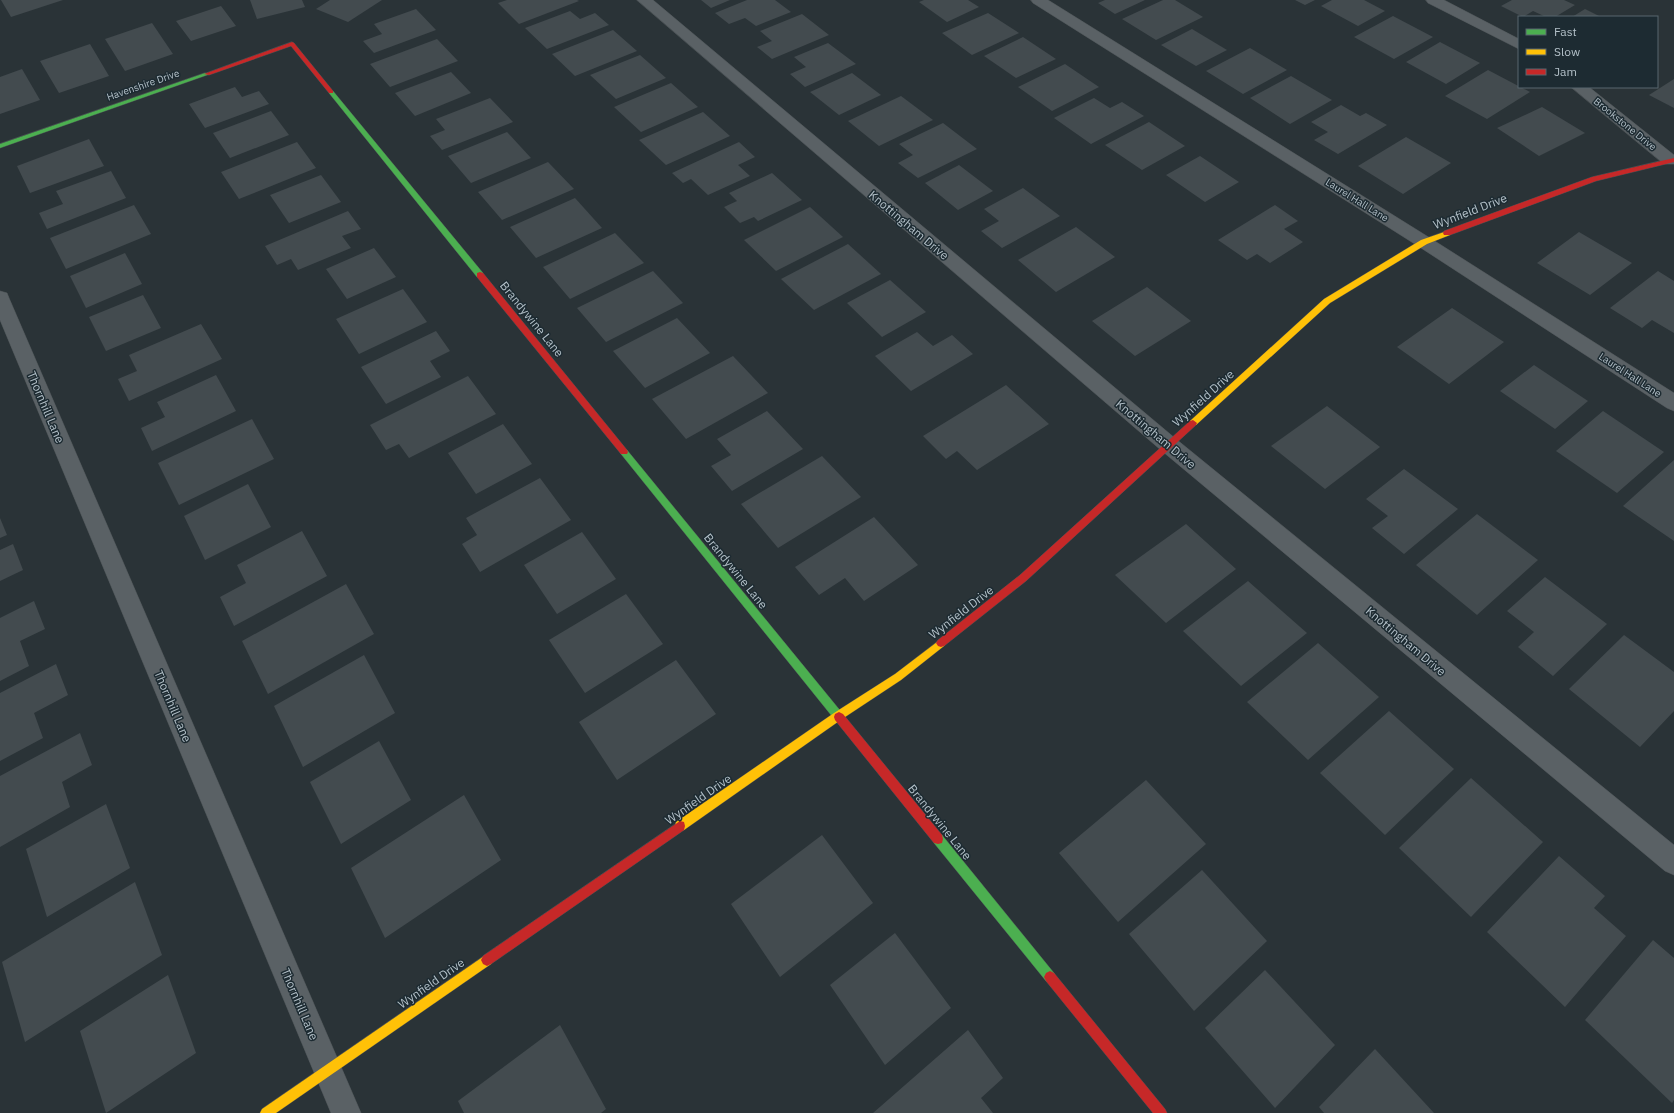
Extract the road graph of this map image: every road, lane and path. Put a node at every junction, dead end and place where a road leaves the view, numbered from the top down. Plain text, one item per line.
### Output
1 (644, 0) edge
2 (1038, 0) edge
3 (1433, 0) edge
4 (292, 44) joint
5 (1518, 44) edge
6 (1580, 88) edge
7 (0, 146) edge
8 (1672, 160) edge
9 (1424, 242) junction
10 (0, 298) edge
11 (1674, 403) edge
12 (1170, 445) junction
13 (838, 716) junction
14 (1674, 862) edge
15 (328, 1070) junction
16 (266, 1113) edge
17 (346, 1113) edge
18 (1161, 1113) edge

1 - 12 street, Knottingham Drive
2 - 9 street, Laurel Hall Lane
3 - 5 street
4 - 7 street, Havenshire Drive
4 - 13 street, Brandywine Lane
6 - 8 street, Brookstone Drive
8 - 9 street, Wynfield Drive
9 - 11 street, Laurel Hall Lane
9 - 12 street, Wynfield Drive
10 - 15 street, Thornhill Lane
12 - 13 street, Wynfield Drive
12 - 14 street, Knottingham Drive
13 - 15 street, Wynfield Drive
13 - 18 street, Brandywine Lane
15 - 16 street, Wynfield Drive
15 - 17 street, Thornhill Lane

